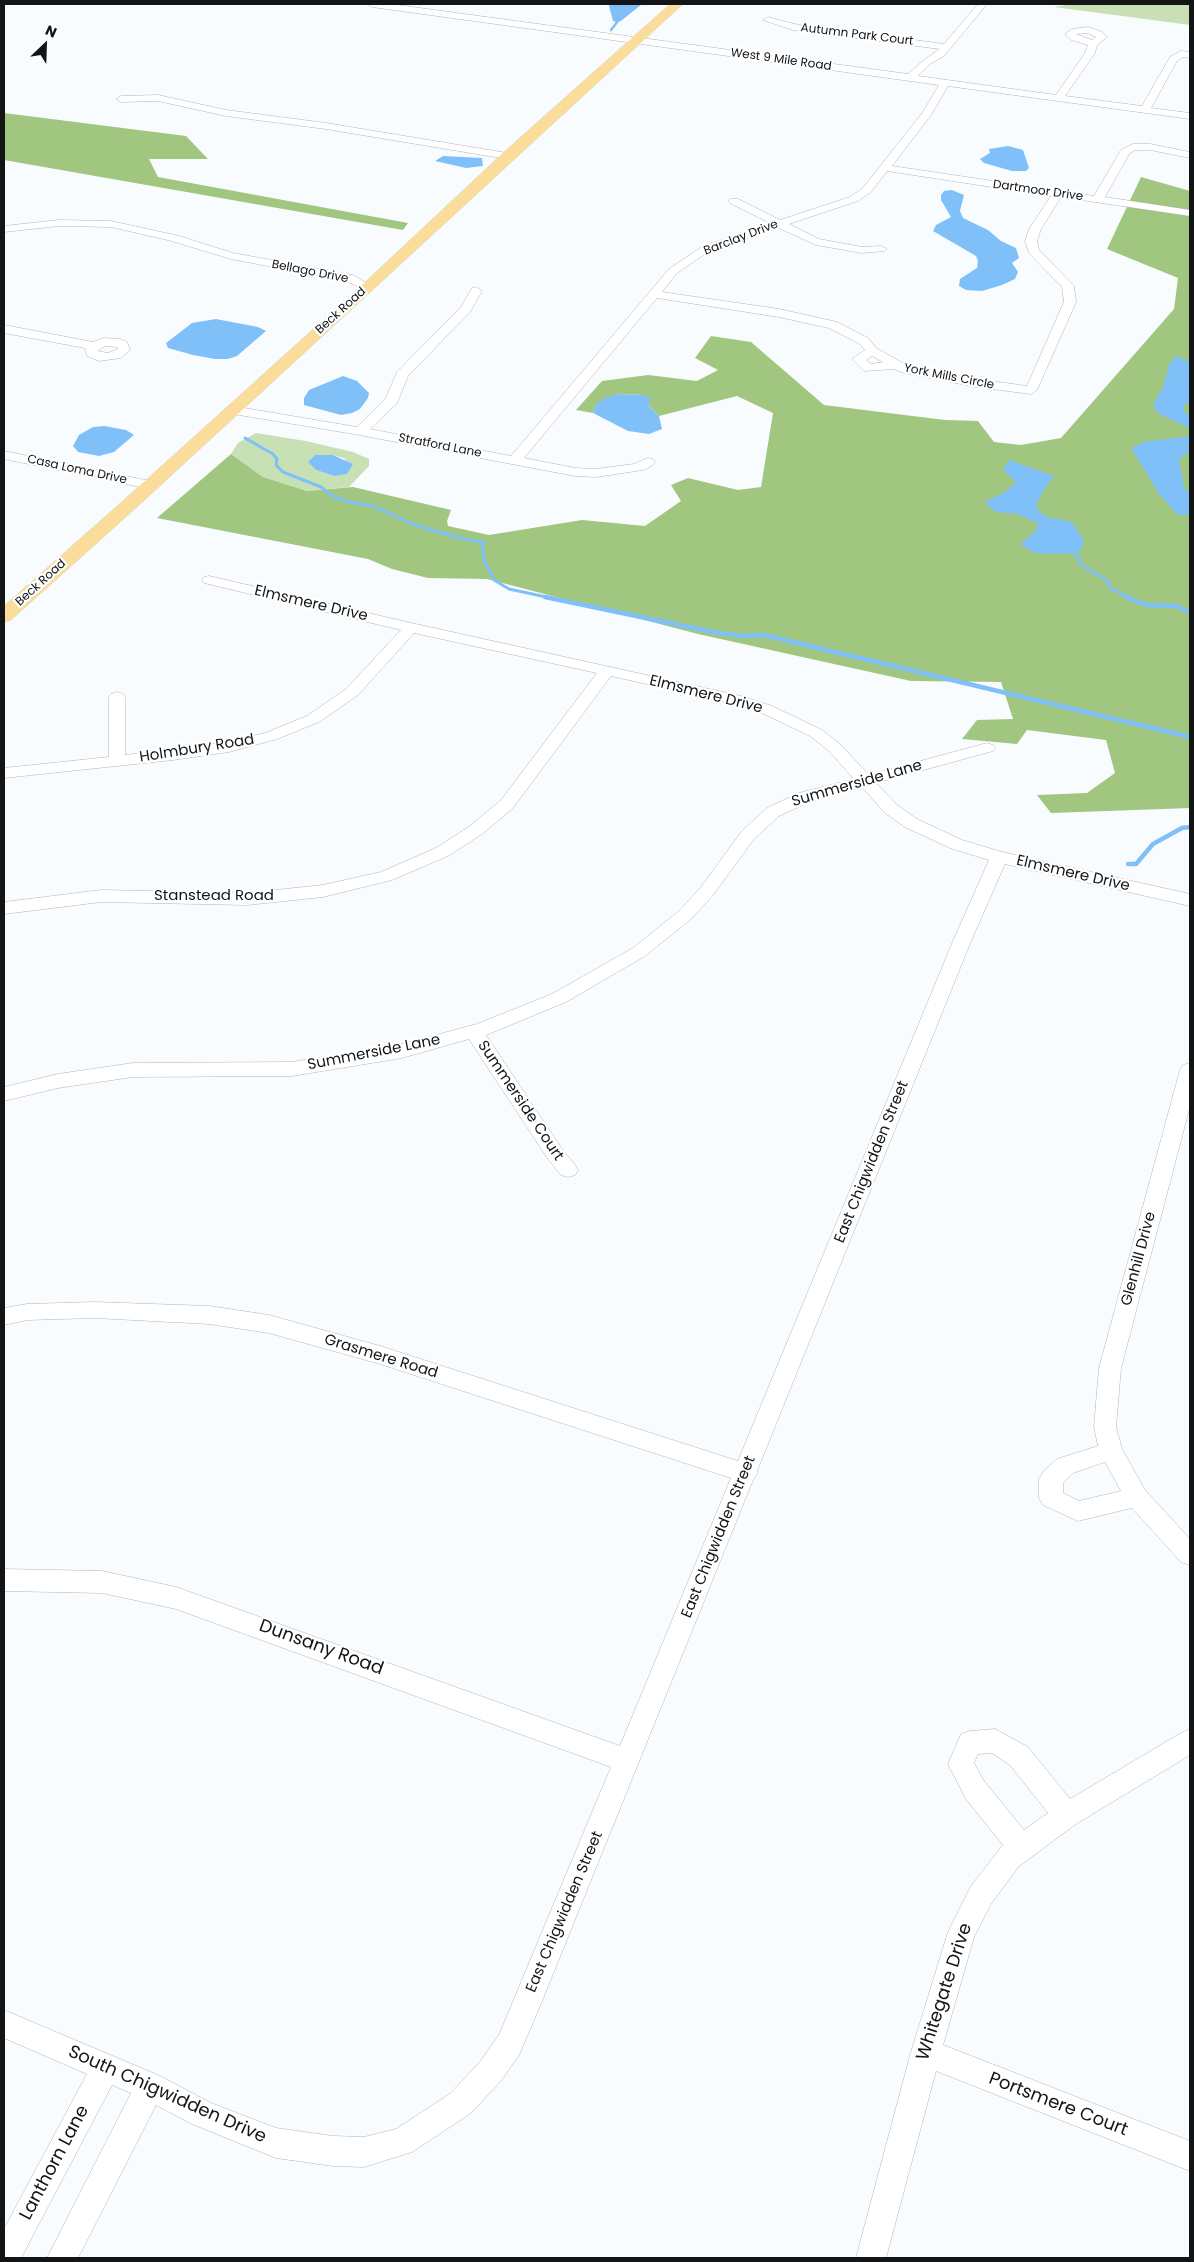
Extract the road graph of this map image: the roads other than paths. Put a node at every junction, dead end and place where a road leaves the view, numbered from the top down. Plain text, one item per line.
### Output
1 (372, 4) edge
2 (677, 4) edge
3 (983, 4) edge
4 (768, 20) dead end
5 (635, 41) junction
6 (1093, 44) dead end
7 (1190, 44) edge
8 (944, 50) junction
9 (1186, 55) edge
10 (910, 78) junction
11 (931, 81) junction
12 (946, 83) junction
13 (966, 85) junction
14 (1059, 98) junction
15 (121, 99) dead end
16 (1144, 110) junction
17 (927, 113) junction
18 (1190, 116) edge
19 (1190, 155) edge
20 (507, 156) junction
21 (886, 168) junction
22 (1058, 194) junction
23 (1098, 200) junction
24 (734, 201) dead end
25 (1190, 213) edge
26 (776, 224) junction
27 (5, 227) edge
28 (881, 249) dead end
29 (368, 287) junction
30 (476, 292) dead end
31 (655, 294) junction
32 (4, 329) edge
33 (93, 346) dead end
34 (232, 410) junction
35 (360, 431) junction
36 (4, 455) edge
37 (514, 460) junction
38 (648, 462) dead end
39 (4, 466) edge
40 (145, 490) junction
41 (209, 580) dead end
42 (4, 616) edge
43 (411, 628) junction
44 (606, 672) junction
45 (117, 697) dead end
46 (987, 748) dead end
47 (117, 760) junction
48 (4, 773) edge
49 (864, 780) junction
50 (999, 858) junction
51 (1190, 900) edge
52 (4, 908) edge
53 (474, 1032) junction
54 (1190, 1070) edge
55 (4, 1094) edge
56 (568, 1170) dead end
57 (4, 1311) edge
58 (1111, 1451) junction
59 (746, 1473) junction
60 (1137, 1496) junction
61 (1190, 1555) edge
62 (4, 1580) edge
63 (1190, 1740) edge
64 (628, 1761) junction
65 (1067, 1815) junction
66 (1022, 1848) junction
67 (4, 2024) edge
68 (925, 2052) junction
69 (106, 2068) junction
70 (150, 2086) junction
71 (364, 2152) joint
72 (1190, 2156) edge
73 (5, 2258) edge
74 (62, 2258) edge
75 (870, 2258) edge

1 - 5 street, West 9 Mile Road
2 - 5 main road, Beck Road
3 - 8 street
4 - 8 street, Autumn Park Court
5 - 10 street, West 9 Mile Road
5 - 20 main road, Beck Road
6 - 14 street
7 - 9 street
8 - 10 street
8 - 11 street
9 - 16 street
10 - 11 street, West 9 Mile Road
11 - 12 street, West 9 Mile Road
12 - 13 street, West 9 Mile Road
12 - 17 street, Barclay Drive
13 - 14 street, West 9 Mile Road
13 - 17 street, Barclay Drive
14 - 16 street, West 9 Mile Road
15 - 20 street
16 - 18 street, West 9 Mile Road
17 - 21 street, Barclay Drive
19 - 23 street
20 - 29 main road, Beck Road
21 - 22 street, Dartmoor Drive
21 - 26 street, Barclay Drive
22 - 23 street, Dartmoor Drive
22 - 31 street, York Mills Circle
23 - 25 street, Dartmoor Drive
24 - 26 street
26 - 28 street
26 - 31 street, Barclay Drive
27 - 29 street, Bellago Drive
29 - 34 main road, Beck Road
30 - 35 street
31 - 37 street, Barclay Drive
32 - 33 street
34 - 35 street, Stratford Lane
34 - 40 main road, Beck Road
35 - 37 street, Stratford Lane
36 - 40 street, Casa Loma Drive
37 - 38 street, Stratford Lane
39 - 40 street, Casa Loma Drive
40 - 42 main road, Beck Road
41 - 43 street, Elmsmere Drive
43 - 44 street, Elmsmere Drive
43 - 47 street, Holmbury Road
44 - 49 street, Elmsmere Drive
44 - 52 street, Stanstead Road
45 - 47 street
46 - 49 street, Summerside Lane
47 - 48 street, Holmbury Road
49 - 50 street, Elmsmere Drive
49 - 53 street, Summerside Lane
50 - 51 street, Elmsmere Drive
50 - 59 street, East Chigwidden Street
53 - 55 street, Summerside Lane
53 - 56 street, Summerside Court
54 - 58 street, Glenhill Drive
57 - 59 street, Grasmere Road
58 - 60 street, Glenhill Drive
58 - 60 street
59 - 64 street, East Chigwidden Street
60 - 61 street, Glenhill Drive
62 - 64 street, Dunsany Road
63 - 65 street, Whitegate Drive
64 - 71 street, East Chigwidden Street
65 - 66 street, Whitegate Drive
65 - 66 street
66 - 68 street, Whitegate Drive
67 - 69 street, South Chigwidden Drive
68 - 72 street, Portsmere Court
68 - 75 street, Whitegate Drive
69 - 70 street, South Chigwidden Drive
69 - 73 street, Lanthorn Lane
70 - 71 street, South Chigwidden Drive
70 - 74 street

